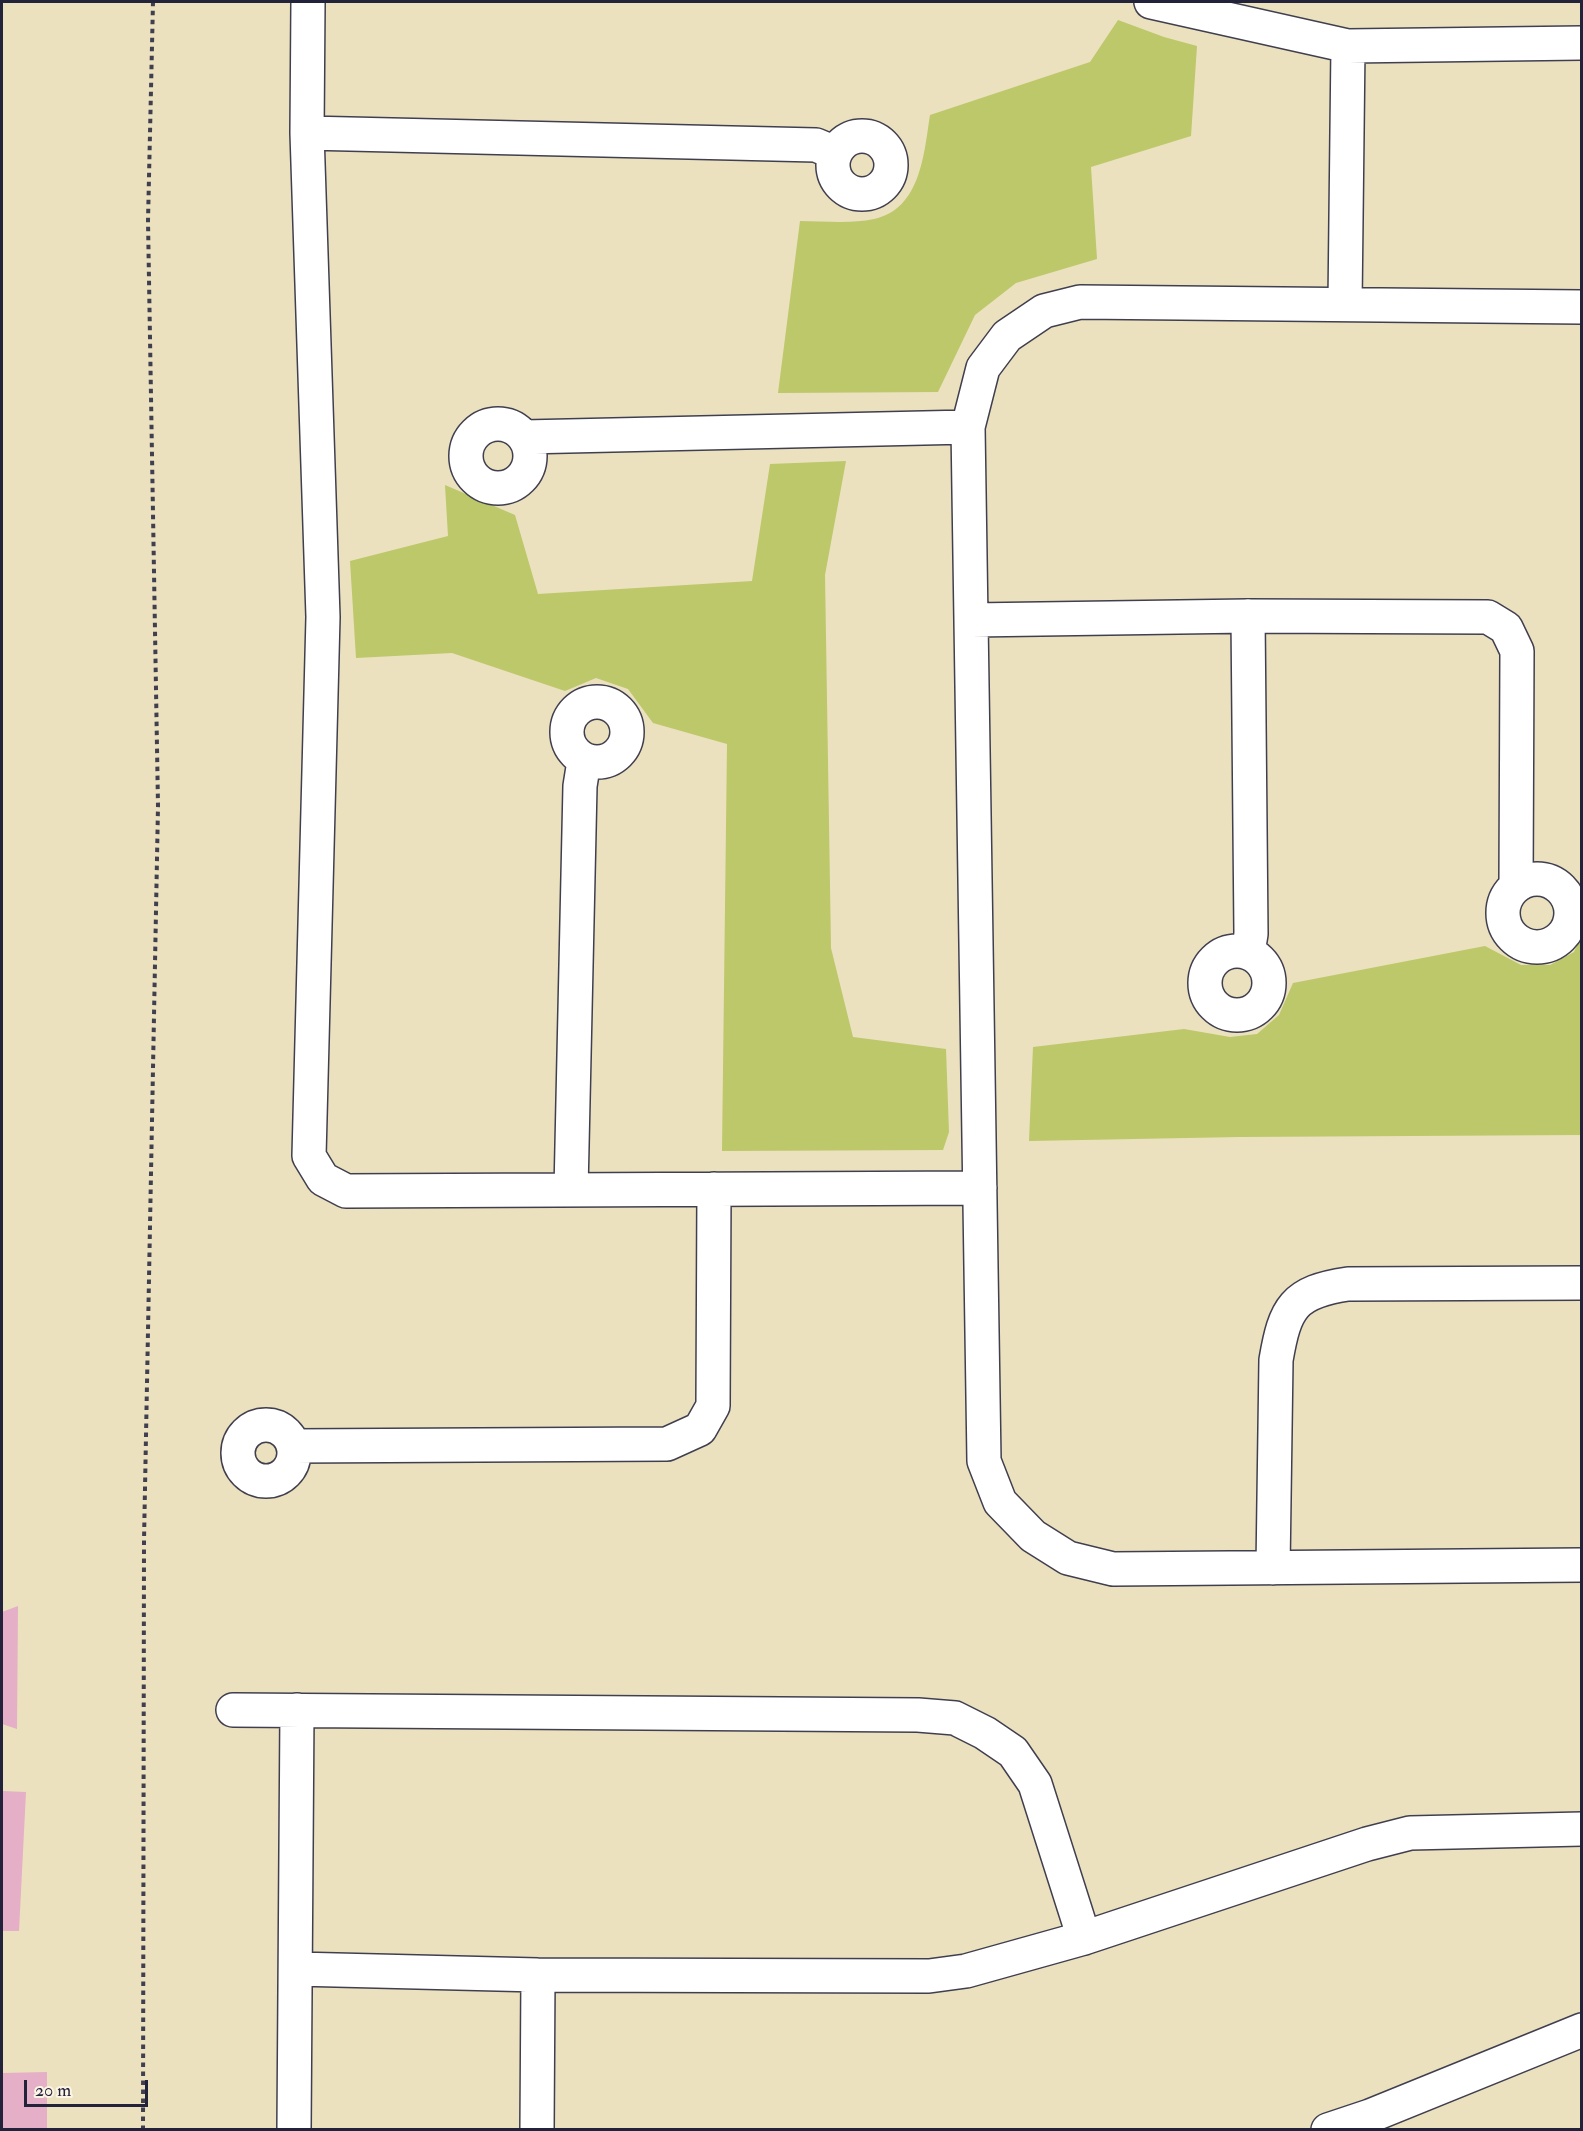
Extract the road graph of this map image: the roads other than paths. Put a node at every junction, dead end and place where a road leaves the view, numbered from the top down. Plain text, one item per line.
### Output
1 (308, 2) edge
2 (1151, 2) edge
3 (1581, 44) edge
4 (1348, 46) junction
5 (307, 133) junction
6 (835, 153) dead end
7 (1345, 304) junction
8 (1581, 307) edge
9 (969, 427) junction
10 (524, 437) dead end
11 (1248, 616) junction
12 (972, 620) junction
13 (584, 761) dead end
14 (1516, 885) dead end
15 (1248, 952) dead end
16 (980, 1188) junction
17 (571, 1190) junction
18 (714, 1190) junction
19 (1581, 1282) edge
20 (293, 1446) dead end
21 (1581, 1565) edge
22 (1273, 1568) junction
23 (233, 1710) dead end
24 (297, 1710) junction
25 (1581, 1829) edge
26 (1084, 1938) junction
27 (296, 1969) junction
28 (538, 1975) junction
29 (1581, 2030) edge
30 (1372, 2123) edge
31 (294, 2130) edge
32 (537, 2130) edge
33 (1328, 2130) edge

1 - 5 street
2 - 4 street
3 - 4 street
4 - 7 street
5 - 6 street
5 - 17 street
7 - 8 street
7 - 9 street
9 - 10 street
9 - 12 street
11 - 12 street
11 - 14 street
11 - 15 street
12 - 16 street
13 - 17 street
16 - 18 street
16 - 22 street
17 - 18 street
18 - 20 street
19 - 22 street
21 - 22 street
23 - 24 street
24 - 26 street
24 - 27 street
25 - 26 street
26 - 28 street
27 - 28 street
27 - 31 street
28 - 32 street
29 - 30 street
30 - 33 street

